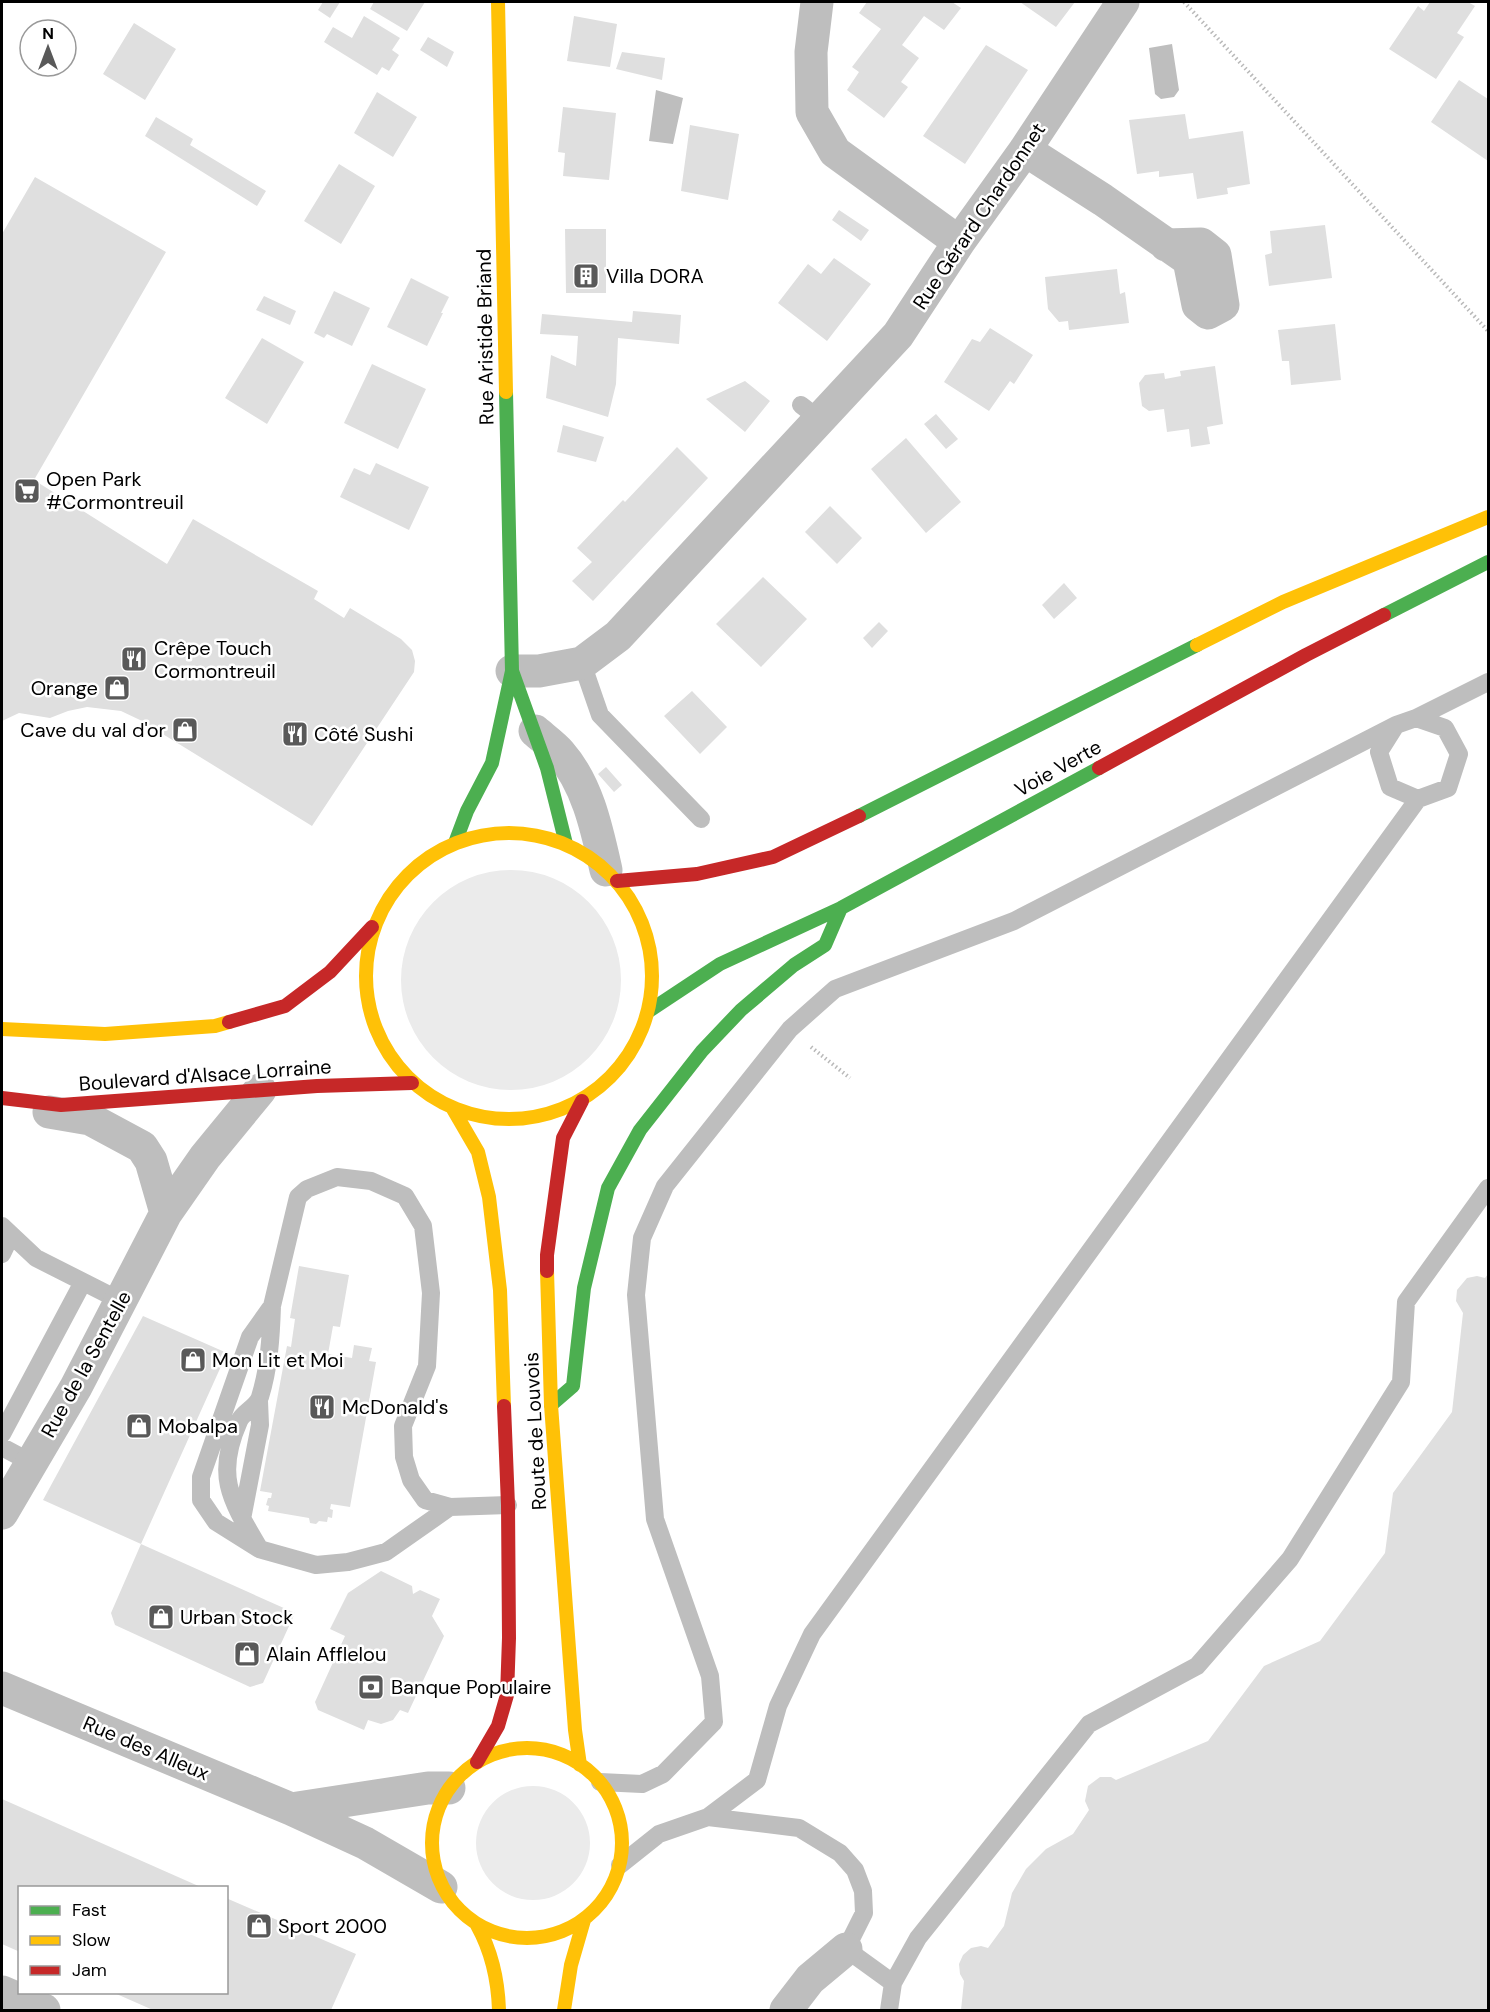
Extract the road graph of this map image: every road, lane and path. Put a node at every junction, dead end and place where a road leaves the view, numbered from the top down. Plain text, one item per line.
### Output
1 (498, 2) edge
2 (817, 2) edge
3 (1124, 2) edge
4 (1184, 2) edge
5 (1025, 150) junction
6 (959, 242) junction
7 (1166, 245) dead end
8 (1488, 332) edge
9 (1488, 517) edge
10 (1488, 562) edge
11 (582, 663) junction
12 (512, 671) junction
13 (1488, 682) edge
14 (1416, 718) junction
15 (1396, 725) junction
16 (535, 731) junction
17 (1418, 799) junction
18 (701, 819) dead end
19 (455, 843) junction
20 (566, 844) junction
21 (612, 875) junction
22 (841, 908) junction
23 (374, 926) junction
24 (649, 1011) junction
25 (2, 1029) edge
26 (790, 1029) junction
27 (850, 1078) dead end
28 (412, 1083) junction
29 (260, 1090) junction
30 (2, 1098) edge
31 (582, 1101) junction
32 (2, 1104) edge
33 (453, 1109) junction
34 (1488, 1188) edge
35 (166, 1213) junction
36 (6, 1231) edge
37 (2, 1254) edge
38 (83, 1282) junction
39 (121, 1301) junction
40 (272, 1306) junction
41 (259, 1401) junction
42 (550, 1405) junction
43 (2, 1434) edge
44 (2, 1447) edge
45 (32, 1463) junction
46 (508, 1505) junction
47 (450, 1507) junction
48 (2, 1513) edge
49 (242, 1520) junction
50 (259, 1549) junction
51 (2, 1688) edge
52 (477, 1762) junction
53 (580, 1765) junction
54 (600, 1782) junction
55 (449, 1788) junction
56 (291, 1809) junction
57 (708, 1817) junction
58 (620, 1865) junction
59 (441, 1887) junction
60 (585, 1920) junction
61 (477, 1925) junction
62 (846, 1949) junction
63 (893, 1983) junction
64 (2, 1992) edge
65 (44, 2010) edge
66 (500, 2010) edge
67 (564, 2010) edge
68 (786, 2010) edge
69 (889, 2010) edge

1 - 12 main road, Rue Aristide Briand
2 - 6 street
3 - 5 street, Rue Gérard Chardonnet
4 - 8 path
5 - 6 street, Rue Gérard Chardonnet
5 - 7 street
6 - 11 street, Rue Gérard Chardonnet
9 - 21 main road
10 - 22 main road, Voie Verte
11 - 12 street, Rue Gérard Chardonnet
11 - 18 lane
12 - 16 main road, Rue Aristide Briand
12 - 19 main road, Rue Aristide Briand
13 - 14 lane
14 - 15 lane
14 - 17 lane
15 - 17 lane
15 - 26 lane
16 - 20 main road, Rue Aristide Briand
16 - 21 street
17 - 57 lane
19 - 20 main road
19 - 23 main road
20 - 21 main road
21 - 24 main road
22 - 24 main road, Voie Verte
22 - 42 main road
23 - 25 main road
23 - 28 main road
24 - 31 main road
26 - 27 path
26 - 54 lane
28 - 29 main road, Boulevard d'Alsace Lorraine
28 - 33 main road
29 - 30 main road, Boulevard d'Alsace Lorraine
29 - 35 street, Rue de la Sentelle
31 - 33 main road
31 - 42 main road, Route de Louvois
32 - 35 street
33 - 46 main road, Route de Louvois
34 - 63 lane
35 - 39 street, Rue de la Sentelle
36 - 37 lane
36 - 38 lane
38 - 39 lane
38 - 43 lane
39 - 45 street, Rue de la Sentelle
40 - 41 lane
40 - 47 lane
40 - 50 lane
41 - 49 lane
41 - 49 lane
42 - 53 main road, Route de Louvois
44 - 45 lane
45 - 48 street, Rue de la Sentelle
46 - 47 lane
46 - 52 main road, Route de Louvois
47 - 50 lane
49 - 50 lane
51 - 56 street, Rue des Alleux
52 - 53 main road
52 - 55 main road
53 - 54 main road
54 - 58 main road
55 - 56 street
55 - 59 main road
56 - 59 street, Rue des Alleux
57 - 58 lane
57 - 62 lane
58 - 60 main road
59 - 61 main road
60 - 61 main road
60 - 67 main road
61 - 66 main road
62 - 63 lane
62 - 68 street
63 - 69 lane
64 - 65 street

